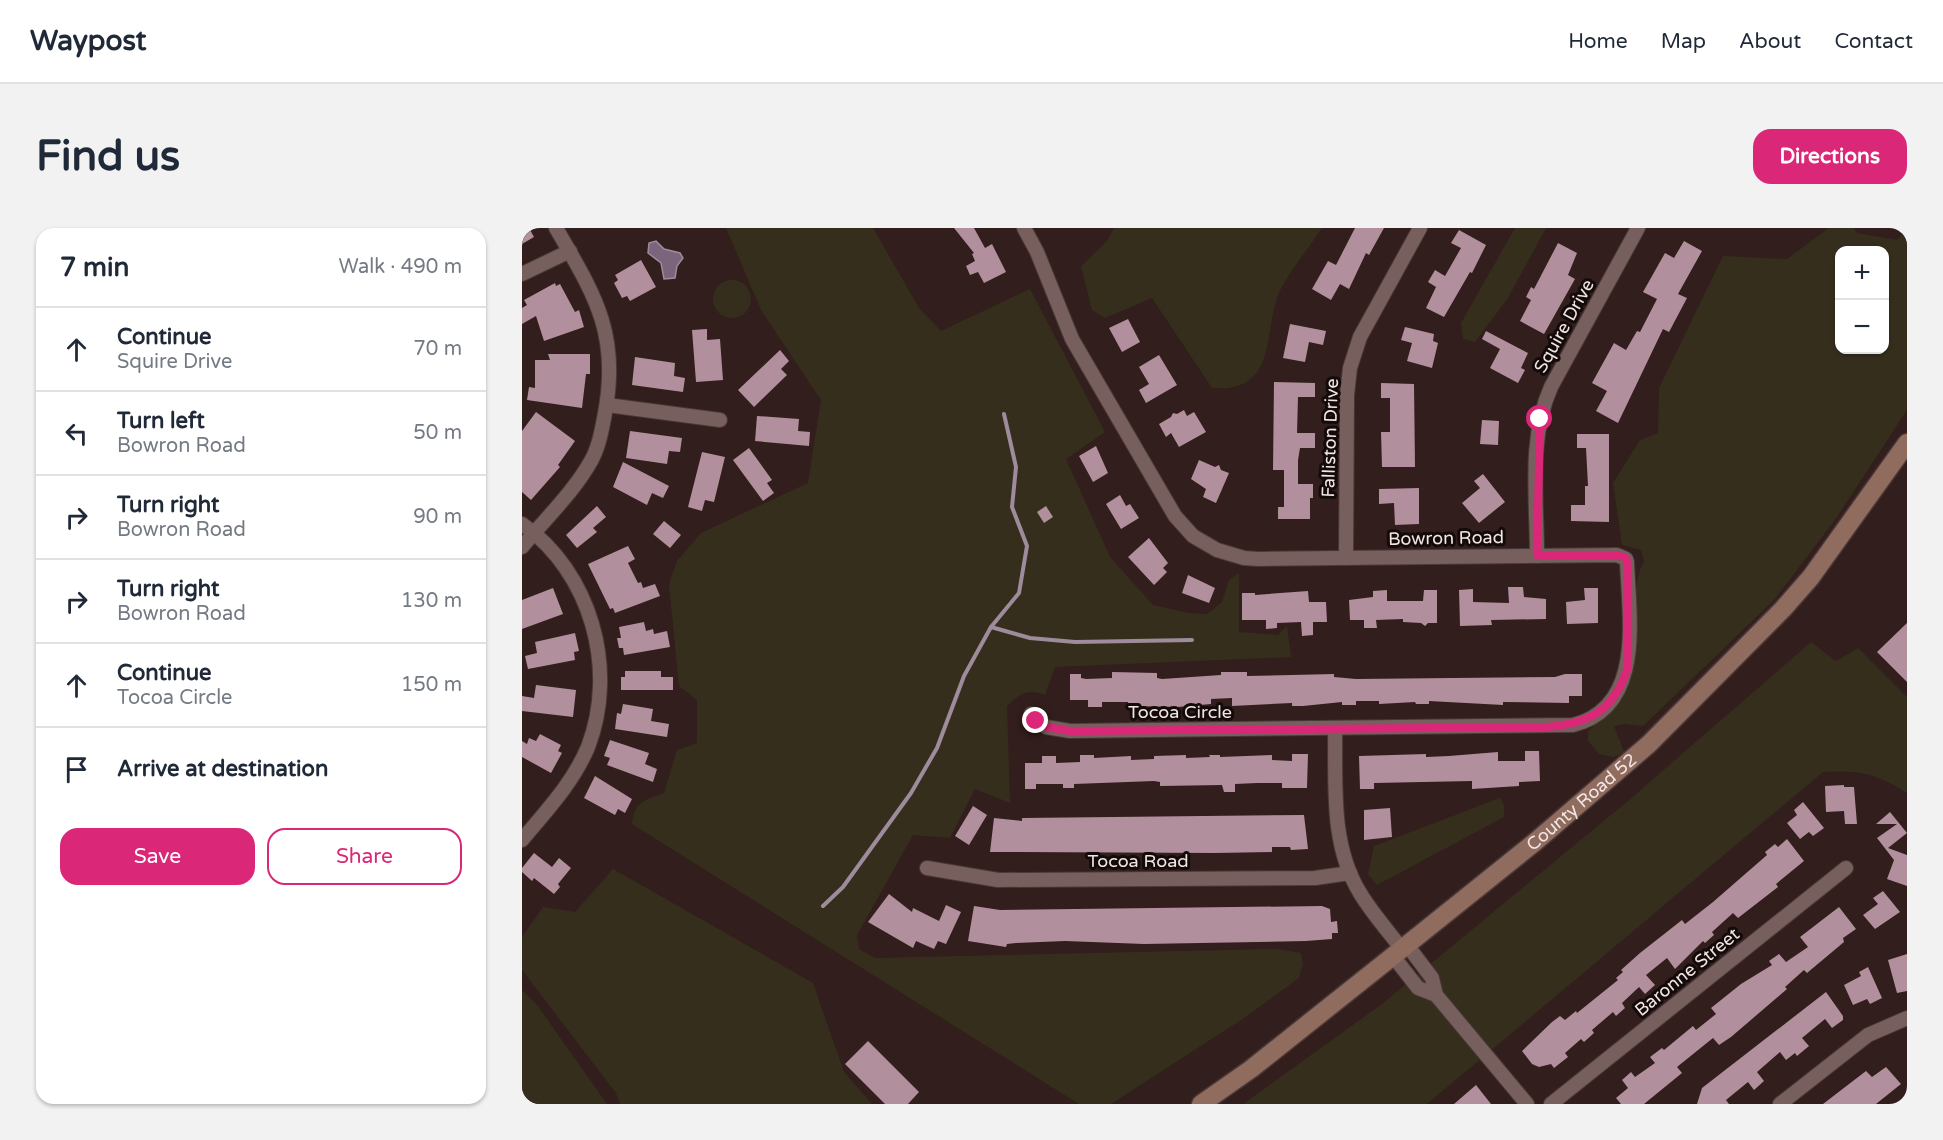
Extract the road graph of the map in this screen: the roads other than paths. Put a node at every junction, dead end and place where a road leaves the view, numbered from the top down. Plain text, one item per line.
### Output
1 (556, 228) edge
2 (1024, 228) edge
3 (1420, 228) edge
4 (1638, 228) edge
5 (570, 251) junction
6 (522, 274) edge
7 (607, 405) junction
8 (720, 420) dead end
9 (1907, 443) edge
10 (522, 524) edge
11 (534, 532) junction
12 (522, 547) edge
13 (1537, 555) junction
14 (1346, 558) junction
15 (1031, 714) dead end
16 (1335, 729) junction
17 (522, 840) edge
18 (927, 868) dead end
19 (1846, 868) dead end
20 (1350, 873) junction
21 (1401, 950) junction
22 (1907, 1018) edge
23 (1201, 1104) edge
24 (1527, 1104) edge
25 (1551, 1104) edge
26 (1780, 1104) edge

1 - 5 street
2 - 14 street, Bowron Road
3 - 14 street, Falliston Drive
4 - 13 street, Squire Drive
5 - 6 street
5 - 7 street
7 - 8 street
7 - 11 street
9 - 21 main road, County Road 52
10 - 11 street
11 - 12 street
11 - 17 street
13 - 14 street, Bowron Road
13 - 16 street, Bowron Road
15 - 16 street, Tocoa Circle
16 - 20 street
18 - 20 street, Tocoa Road
19 - 25 street, Baronne Street
20 - 21 street
21 - 23 main road, County Road 52
21 - 24 street
22 - 26 street

